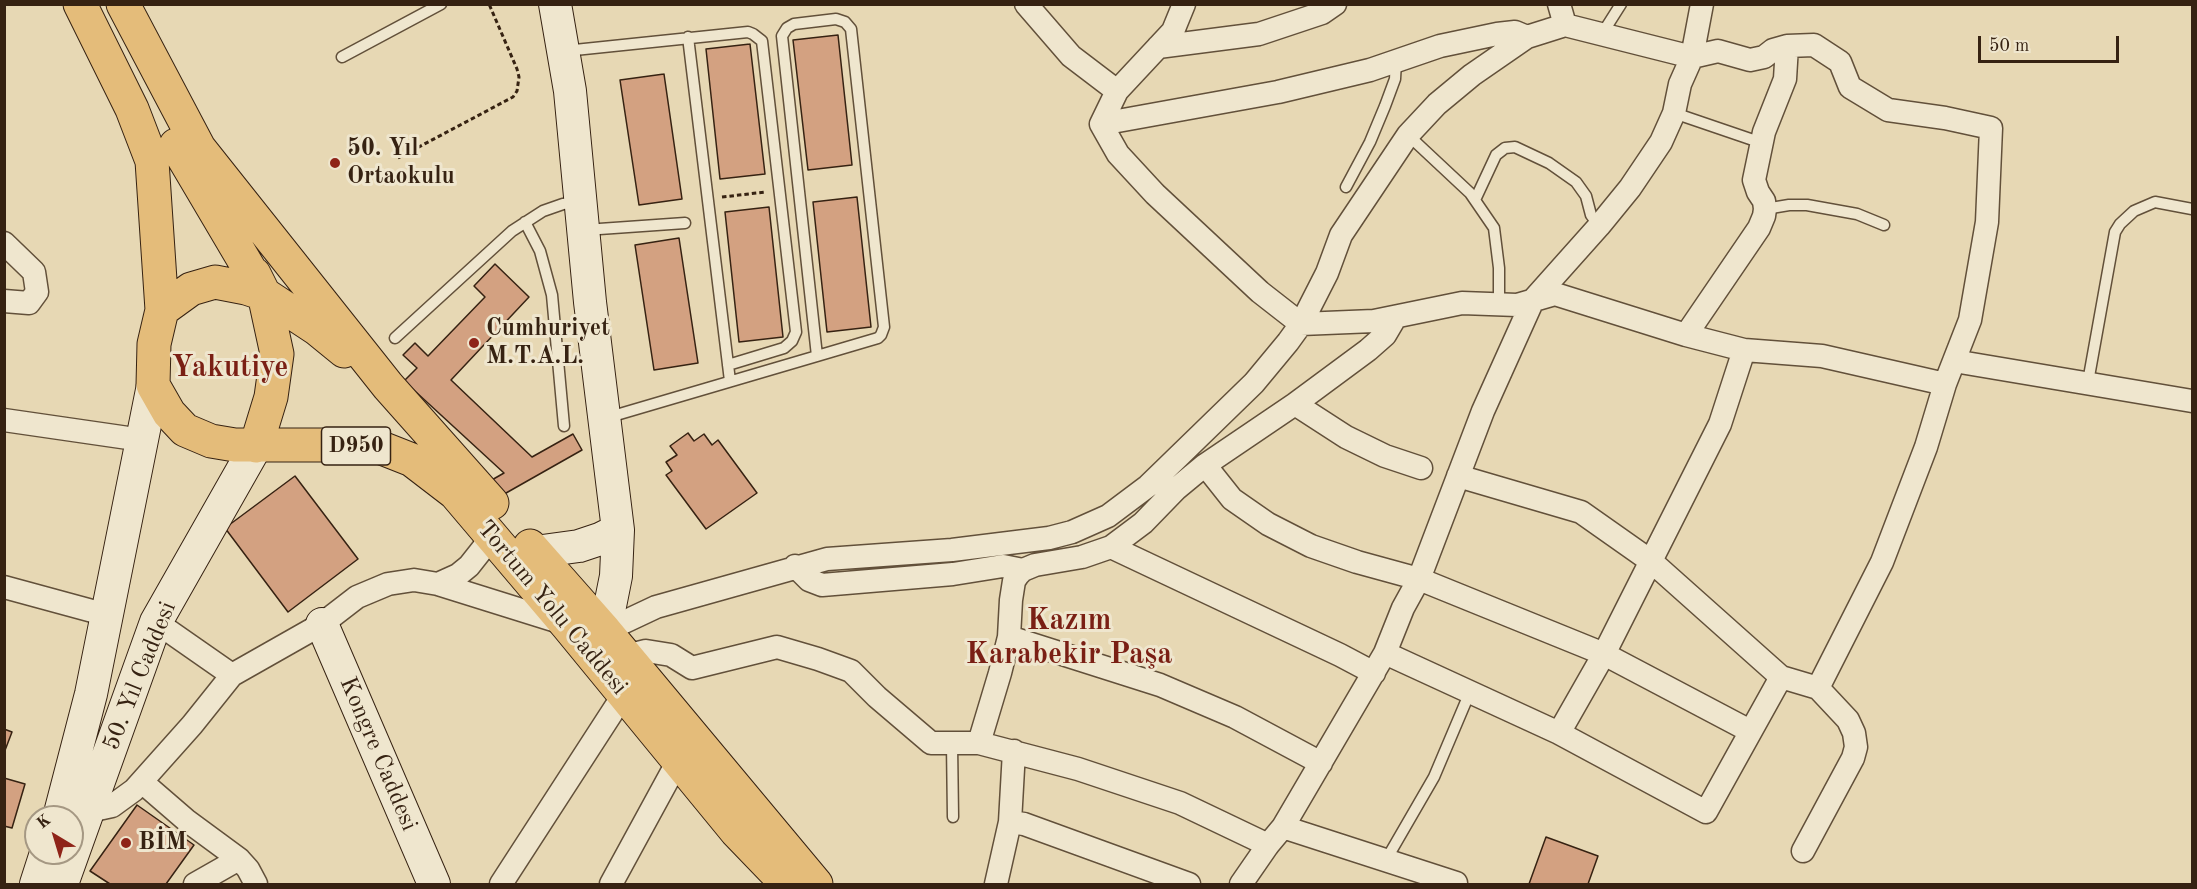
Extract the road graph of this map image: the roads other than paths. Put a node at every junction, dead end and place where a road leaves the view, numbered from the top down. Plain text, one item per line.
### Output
1 (80, 4) edge
2 (104, 4) edge
3 (123, 4) edge
4 (441, 4) edge
5 (555, 4) edge
6 (1026, 4) edge
7 (1184, 4) edge
8 (1335, 4) edge
9 (1621, 4) edge
10 (1702, 4) edge
11 (1562, 15) edge
12 (1602, 34) junction
13 (688, 37) junction
14 (1527, 37) junction
15 (1787, 46) junction
16 (1158, 47) junction
17 (563, 51) junction
18 (342, 57) dead end
19 (1692, 57) junction
20 (1396, 61) junction
21 (1117, 91) junction
22 (1674, 113) junction
23 (1101, 124) junction
24 (1408, 135) junction
25 (1762, 143) junction
26 (198, 148) junction
27 (1346, 187) dead end
28 (1475, 200) junction
29 (1766, 209) junction
30 (2193, 209) edge
31 (583, 216) junction
32 (525, 222) junction
33 (685, 223) dead end
34 (1884, 225) dead end
35 (1599, 226) junction
36 (4, 243) edge
37 (264, 294) junction
38 (1533, 300) junction
39 (4, 301) edge
40 (1499, 304) junction
41 (162, 310) junction
42 (1395, 318) junction
43 (1301, 324) junction
44 (1686, 335) junction
45 (395, 338) dead end
46 (1744, 350) junction
47 (817, 356) junction
48 (1954, 361) junction
49 (728, 365) junction
50 (730, 381) junction
51 (2088, 382) junction
52 (1945, 384) junction
53 (153, 385) junction
54 (388, 386) junction
55 (2193, 401) edge
56 (1295, 404) junction
57 (606, 418) junction
58 (4, 420) edge
59 (564, 426) dead end
60 (142, 440) junction
61 (256, 446) junction
62 (1205, 465) junction
63 (1421, 468) dead end
64 (1458, 476) junction
65 (618, 530) junction
66 (489, 531) junction
67 (1111, 547) junction
68 (535, 552) junction
69 (1652, 562) junction
70 (795, 566) junction
71 (1023, 570) junction
72 (1419, 579) junction
73 (438, 584) junction
74 (4, 587) edge
75 (107, 615) junction
76 (156, 622) junction
77 (322, 624) junction
78 (567, 625) junction
79 (605, 631) junction
80 (1008, 637) junction
81 (1385, 653) junction
82 (1604, 654) junction
83 (626, 656) junction
84 (1374, 673) junction
85 (232, 675) junction
86 (1781, 677) junction
87 (1818, 688) junction
88 (1470, 692) junction
89 (624, 694) junction
90 (1750, 731) junction
91 (1559, 733) junction
92 (979, 743) junction
93 (952, 744) junction
94 (1014, 751) junction
95 (678, 762) junction
96 (1321, 763) junction
97 (142, 782) junction
98 (61, 805) edge
99 (89, 811) junction
100 (953, 817) dead end
101 (1010, 822) junction
102 (1283, 827) junction
103 (1268, 845) junction
104 (1803, 851) dead end
105 (239, 859) junction
106 (1386, 860) junction
107 (42, 865) edge
108 (1456, 883) edge
109 (36, 885) edge
110 (62, 885) edge
111 (195, 885) edge
112 (256, 885) edge
113 (434, 885) edge
114 (501, 885) edge
115 (611, 885) edge
116 (788, 885) edge
117 (816, 885) edge
118 (996, 885) edge
119 (1189, 885) edge
120 (1241, 885) edge

1 - 41 highway
2 - 37 highway
3 - 26 highway, Tortum Yolu Caddesi
4 - 18 lane
5 - 17 street
6 - 21 street
7 - 16 street
8 - 16 street
9 - 12 lane
10 - 19 street
11 - 12 street
11 - 14 street
12 - 19 street
13 - 17 lane
13 - 49 lane
13 - 49 lane
14 - 20 street
14 - 24 street
15 - 19 street
15 - 25 street
15 - 48 street
16 - 21 street
17 - 31 street
19 - 22 street
20 - 23 street
20 - 27 lane
21 - 23 street
22 - 25 lane
22 - 35 street
23 - 43 street
24 - 28 lane
24 - 43 street
25 - 29 street
26 - 37 highway, Tortum Yolu Caddesi
26 - 54 highway, Tortum Yolu Caddesi
28 - 35 lane
28 - 40 lane
29 - 34 lane
29 - 44 street
30 - 51 lane
31 - 32 lane
31 - 33 lane
31 - 57 street
32 - 45 lane
32 - 59 lane
35 - 38 street
36 - 39 street
37 - 41 highway, Tortum Yolu Caddesi
37 - 54 highway, Tortum Yolu Caddesi
37 - 61 highway, Tortum Yolu Caddesi
38 - 40 street
38 - 44 street
38 - 64 street
40 - 42 street
41 - 53 highway
42 - 43 street
42 - 56 street
43 - 70 street
44 - 46 street
46 - 52 street
46 - 69 street
47 - 47 lane
47 - 50 lane
48 - 51 street
48 - 52 street
49 - 50 lane
50 - 57 lane
51 - 55 street
52 - 87 street
53 - 60 street, 50. Yıl Caddesi
53 - 61 highway, Tortum Yolu Caddesi / D950
54 - 68 highway, Tortum Yolu Caddesi
56 - 62 street
56 - 63 street
57 - 65 street
58 - 60 street
60 - 75 street, 50. Yıl Caddesi
61 - 66 highway, Tortum Yolu Caddesi / D950
61 - 76 street, 50. Yıl Caddesi
62 - 67 street
62 - 72 street
64 - 69 street
64 - 72 street
65 - 68 street
65 - 79 street
66 - 73 street
66 - 78 highway, Tortum Yolu Caddesi / D950
67 - 71 street
67 - 84 street
68 - 79 highway, Tortum Yolu Caddesi
69 - 82 street
69 - 86 street
70 - 71 street
70 - 79 street
71 - 80 street
72 - 81 street
72 - 82 street
73 - 77 street
73 - 78 street
74 - 75 street
75 - 98 street, 50. Yıl Caddesi
76 - 85 street
76 - 99 street, 50. Yıl Caddesi
77 - 85 street
77 - 113 street, Kongre Caddesi
78 - 89 highway, Tortum Yolu Caddesi / D950
79 - 83 highway, Tortum Yolu Caddesi
80 - 92 street
80 - 96 street
81 - 84 street
81 - 88 street
82 - 90 street
82 - 91 street
83 - 93 street
83 - 117 highway, Tortum Yolu Caddesi
84 - 96 street
85 - 97 street
86 - 87 street
86 - 90 street
87 - 104 street
88 - 91 street
88 - 106 lane
89 - 95 highway, Tortum Yolu Caddesi / D950
89 - 114 street
90 - 91 street
92 - 93 street
92 - 94 street
93 - 100 lane
94 - 101 street
94 - 103 street
95 - 115 street
95 - 116 highway, Tortum Yolu Caddesi / D950
96 - 102 street
97 - 99 street
97 - 105 street
99 - 110 street, 50. Yıl Caddesi
101 - 118 street
101 - 119 street
102 - 103 street
102 - 106 street
103 - 120 street
105 - 111 street
105 - 112 street
106 - 108 street
107 - 109 street

